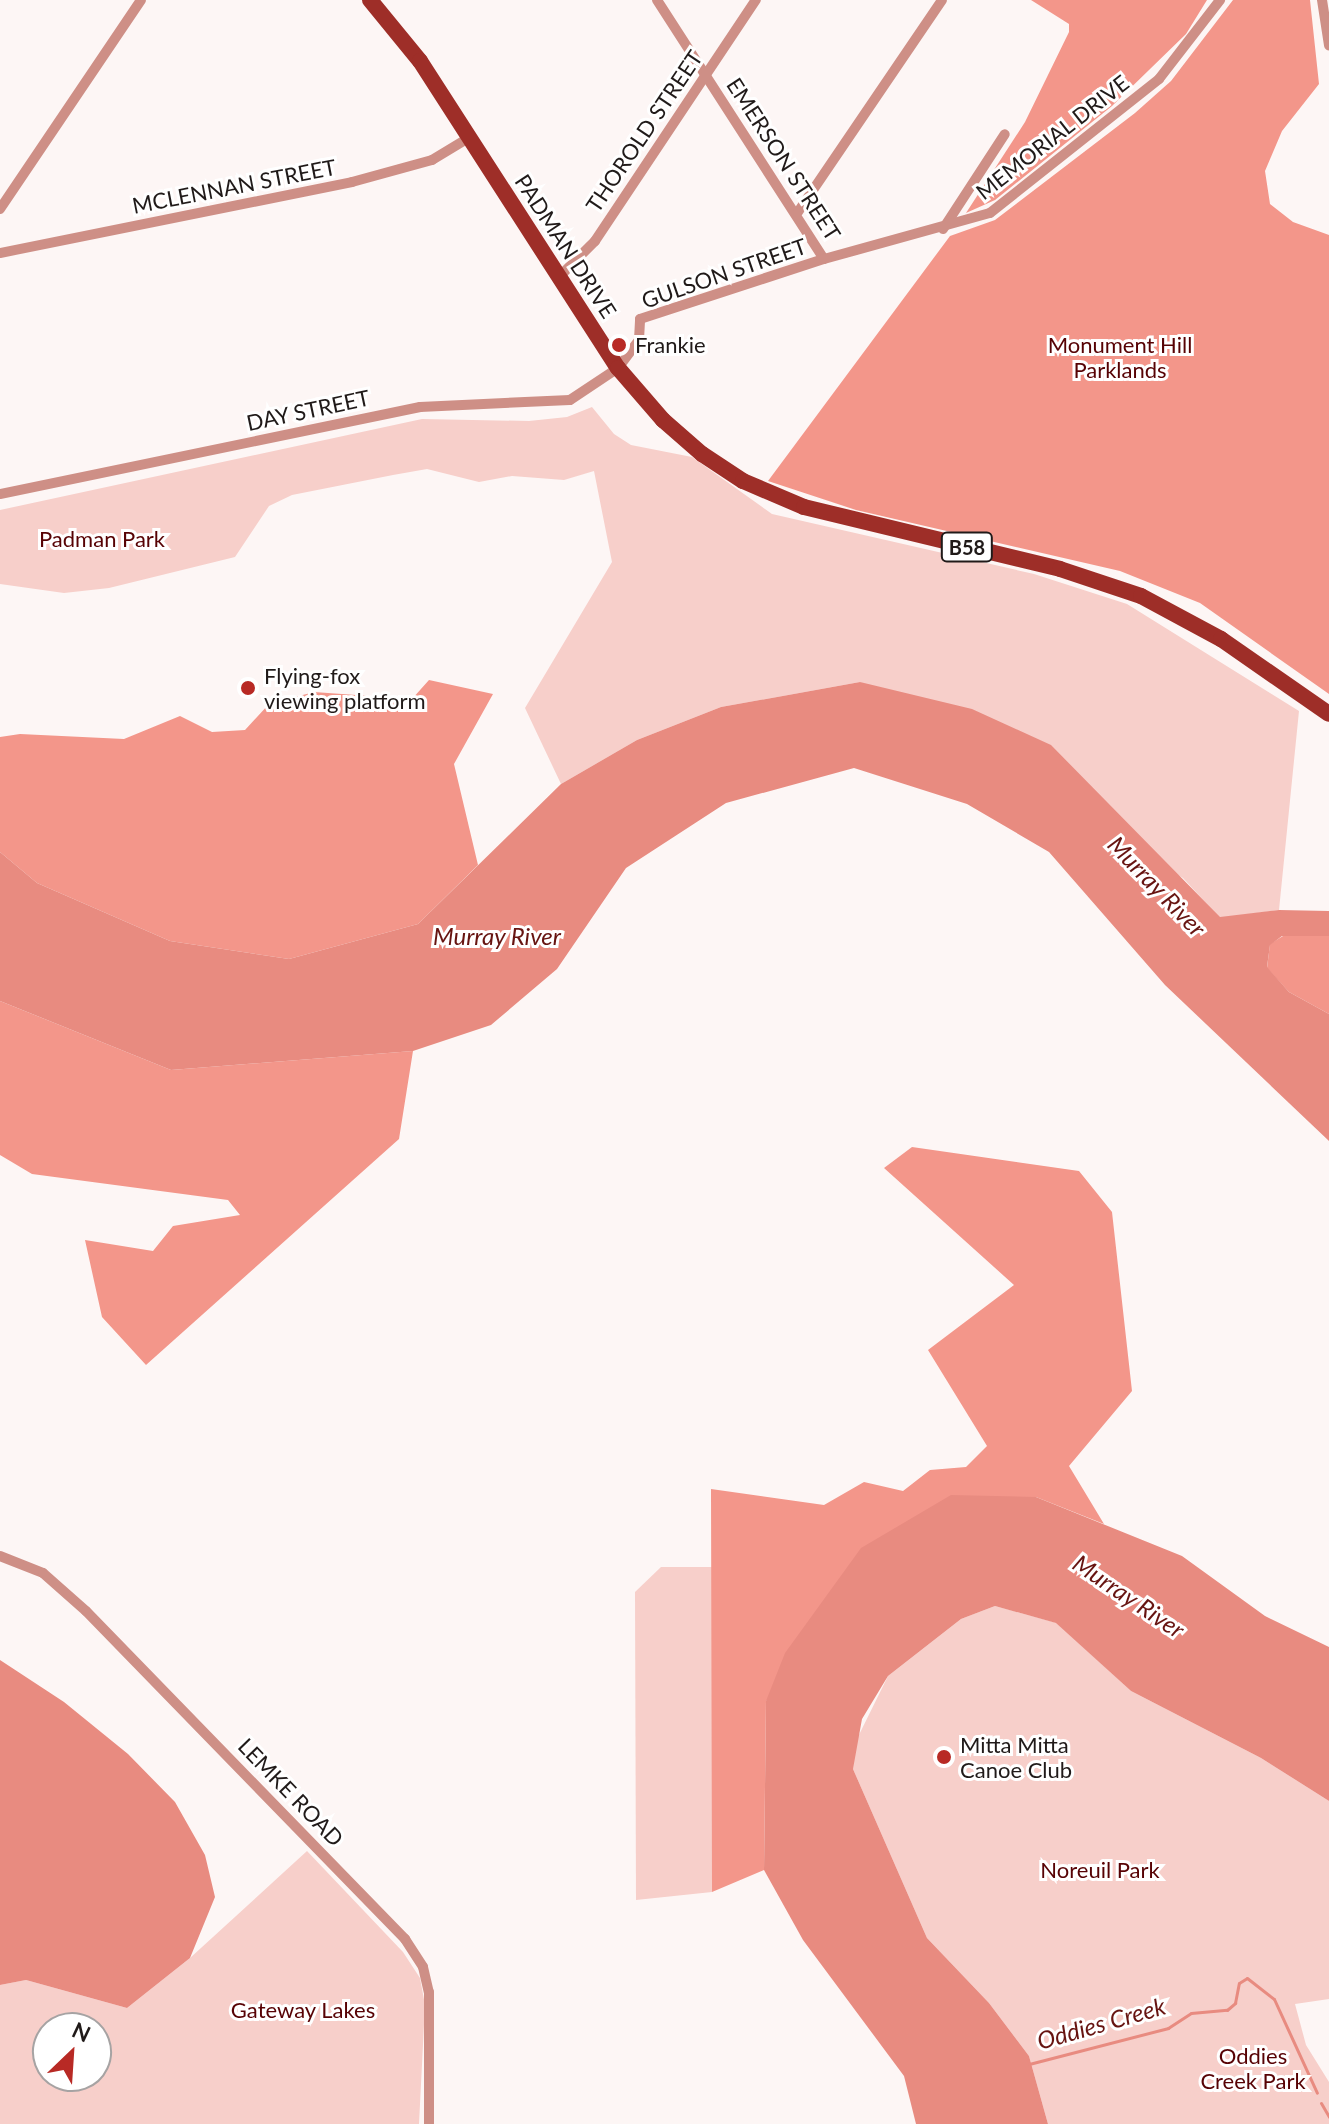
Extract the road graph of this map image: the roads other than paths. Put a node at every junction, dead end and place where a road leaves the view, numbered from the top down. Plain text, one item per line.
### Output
1 (141, 0) edge
2 (370, 0) edge
3 (657, 0) edge
4 (756, 0) edge
5 (942, 0) edge
6 (1220, 0) edge
7 (1322, 0) edge
8 (1329, 45) edge
9 (706, 74) junction
10 (1005, 134) dead end
11 (470, 137) junction
12 (0, 209) edge
13 (798, 212) junction
14 (943, 229) junction
15 (0, 253) edge
16 (824, 259) junction
17 (559, 277) junction
18 (618, 368) junction
19 (0, 494) edge
20 (1329, 714) edge
21 (0, 1556) edge
22 (429, 2124) edge

1 - 12 street
2 - 11 main road, PADMAN DRIVE / B58
3 - 9 street, EMERSON STREET
4 - 9 street, THOROLD STREET
5 - 13 street
6 - 14 street, MEMORIAL DRIVE
7 - 8 street
9 - 13 street, EMERSON STREET
9 - 17 street, THOROLD STREET
10 - 14 street
11 - 15 street, MCLENNAN STREET
11 - 17 main road, PADMAN DRIVE / B58
13 - 16 street, EMERSON STREET
14 - 16 street, MEMORIAL DRIVE
16 - 18 street, GULSON STREET
17 - 18 main road, PADMAN DRIVE / B58
18 - 19 street, DAY STREET
18 - 20 main road, PADMAN DRIVE / B58
21 - 22 street, LEMKE ROAD

